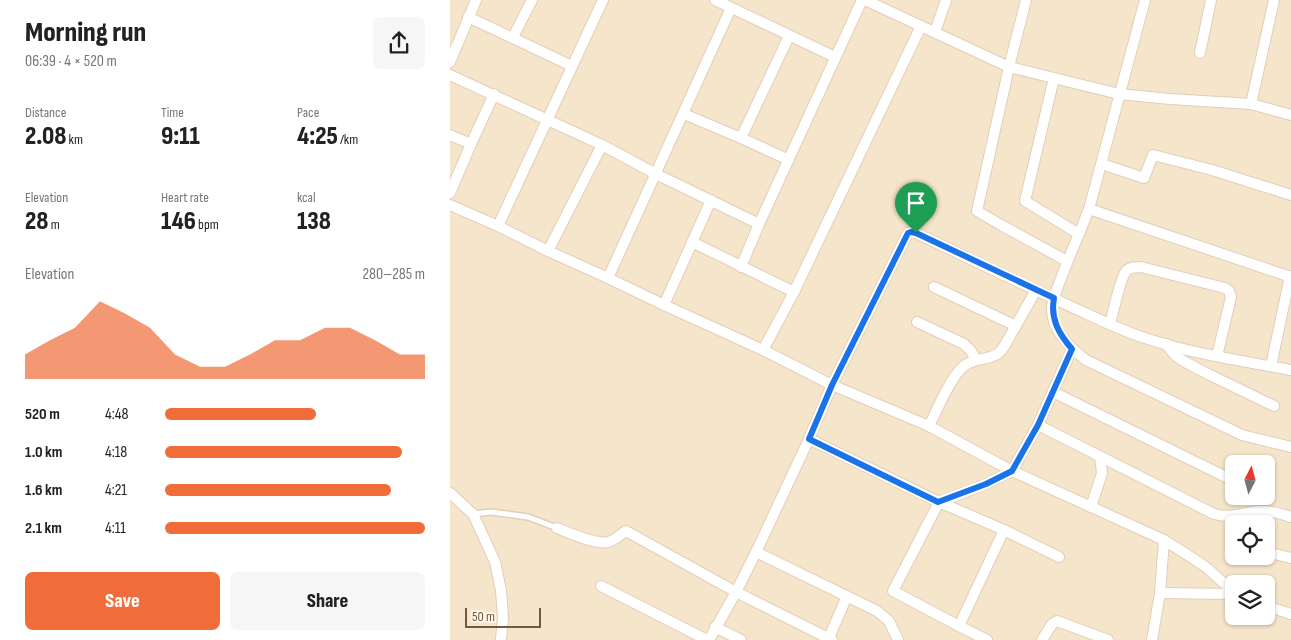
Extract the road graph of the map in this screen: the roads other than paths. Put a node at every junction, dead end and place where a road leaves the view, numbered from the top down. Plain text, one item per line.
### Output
1 (476, 0) edge
2 (532, 0) edge
3 (603, 0) edge
4 (715, 0) edge
5 (863, 0) edge
6 (946, 0) edge
7 (1026, 0) edge
8 (1145, 0) edge
9 (1212, 0) edge
10 (1270, 0) edge
11 (1274, 0) edge
12 (731, 8) junction
13 (468, 17) junction
14 (921, 26) junction
15 (934, 32) junction
16 (789, 36) junction
17 (513, 38) junction
18 (1200, 53) dead end
19 (835, 57) junction
20 (450, 62) edge
21 (572, 66) junction
22 (1009, 67) junction
23 (450, 75) edge
24 (1054, 78) junction
25 (494, 94) junction
26 (1119, 94) junction
27 (1251, 104) junction
28 (684, 114) junction
29 (1291, 115) edge
30 (547, 121) junction
31 (450, 135) edge
32 (741, 138) junction
33 (470, 144) junction
34 (602, 145) junction
35 (789, 160) junction
36 (1102, 164) junction
37 (656, 174) junction
38 (450, 193) edge
39 (1291, 195) edge
40 (711, 200) junction
41 (450, 205) edge
42 (1089, 208) junction
43 (759, 224) junction
44 (498, 226) junction
45 (1079, 234) junction
46 (692, 242) junction
47 (548, 251) junction
48 (1067, 261) junction
49 (741, 267) junction
50 (1290, 277) edge
51 (608, 278) junction
52 (934, 287) dead end
53 (1036, 290) junction
54 (794, 292) junction
55 (1054, 298) junction
56 (664, 305) junction
57 (917, 322) dead end
58 (1110, 324) junction
59 (1016, 326) junction
60 (1166, 344) junction
61 (1072, 349) junction
62 (763, 350) junction
63 (1218, 356) junction
64 (976, 360) junction
65 (1271, 366) junction
66 (1291, 370) edge
67 (832, 385) junction
68 (1053, 392) junction
69 (1274, 406) dead end
70 (1038, 425) junction
71 (929, 426) junction
72 (809, 439) junction
73 (1291, 447) edge
74 (1100, 456) junction
75 (1012, 471) junction
76 (1225, 477) edge
77 (450, 493) edge
78 (938, 502) junction
79 (1091, 507) junction
80 (473, 514) junction
81 (1291, 517) edge
82 (557, 528) joint
83 (1004, 530) junction
84 (1164, 540) junction
85 (756, 552) junction
86 (1275, 554) edge
87 (1060, 557) dead end
88 (1291, 558) edge
89 (1225, 585) edge
90 (602, 586) dead end
91 (736, 592) junction
92 (1225, 592) edge
93 (1160, 593) junction
94 (847, 596) junction
95 (1275, 609) edge
96 (1291, 614) edge
97 (959, 626) junction
98 (715, 627) junction
99 (501, 640) edge
100 (708, 640) edge
101 (741, 640) edge
102 (830, 640) edge
103 (898, 640) edge
104 (987, 640) edge
105 (1042, 640) edge
106 (1108, 640) edge
107 (1152, 640) edge

1 - 13 street
2 - 17 street
3 - 21 street
4 - 12 street
5 - 14 street
5 - 19 street
6 - 15 street
7 - 22 street
8 - 26 street
9 - 18 street
10 - 11 street
11 - 27 street
12 - 16 street
12 - 28 street
13 - 17 street
13 - 20 street
14 - 15 street
14 - 54 street
15 - 22 street
16 - 19 street
16 - 32 street
17 - 21 street
19 - 35 street
21 - 30 street
22 - 24 street
22 - 48 street
23 - 25 street
24 - 26 street
24 - 45 street
25 - 30 street
25 - 33 street
26 - 27 street
26 - 36 street
27 - 29 street
28 - 32 street
28 - 37 street
30 - 34 street
30 - 44 street
31 - 33 street
32 - 35 street
33 - 38 street
34 - 37 street
34 - 47 street
35 - 43 street
36 - 39 street
36 - 42 street
37 - 40 street
37 - 51 street
40 - 43 street
40 - 46 street
41 - 44 street
42 - 45 street
42 - 50 street
43 - 49 street
44 - 47 street
45 - 48 street
46 - 49 street
46 - 56 street
47 - 51 street
48 - 55 street
49 - 54 street
50 - 65 street
51 - 56 street
52 - 59 street
53 - 55 street
53 - 59 street
53 - 67 street
54 - 62 street
55 - 58 street
55 - 61 street
56 - 62 street
57 - 64 street
58 - 60 street
58 - 63 street
59 - 64 street
60 - 63 street
60 - 69 street
61 - 68 street
61 - 73 street
62 - 67 street
63 - 65 street
64 - 71 street
65 - 66 street
67 - 71 street
67 - 72 street
68 - 70 street
68 - 76 street
70 - 74 street
70 - 75 street
71 - 75 street
72 - 78 street
72 - 85 street
74 - 79 street
74 - 81 street
75 - 78 street
75 - 79 street
77 - 80 street
78 - 83 street
78 - 97 street
79 - 84 street
80 - 82 lane
80 - 99 street
82 - 91 street
83 - 87 street
83 - 97 street
84 - 89 street
84 - 93 street
85 - 91 street
85 - 94 street
86 - 88 street
90 - 100 street
91 - 98 street
91 - 102 street
92 - 93 street
93 - 107 street
94 - 102 street
94 - 103 street
95 - 96 street
97 - 104 street
98 - 100 street
98 - 101 street
105 - 106 street

